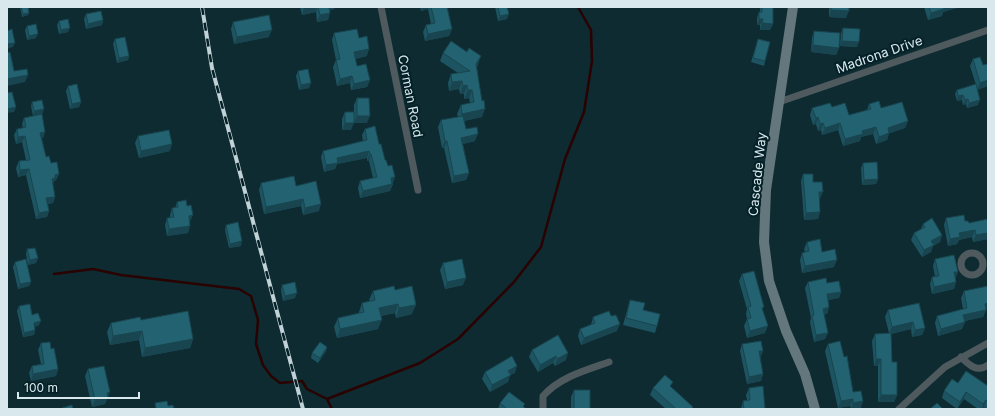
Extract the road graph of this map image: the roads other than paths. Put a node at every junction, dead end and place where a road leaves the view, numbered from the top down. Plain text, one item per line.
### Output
1 (381, 7) edge
2 (793, 7) edge
3 (988, 30) edge
4 (779, 102) junction
5 (418, 190) dead end
6 (988, 343) edge
7 (961, 357) junction
8 (610, 362) dead end
9 (988, 365) edge
10 (543, 409) edge
11 (815, 409) edge
12 (899, 409) edge

1 - 5 street, Corman Road
2 - 4 street, Cascade Way
3 - 4 street, Madrona Drive
4 - 11 street, Cascade Way
6 - 7 street
7 - 9 street
7 - 12 street
8 - 10 street

